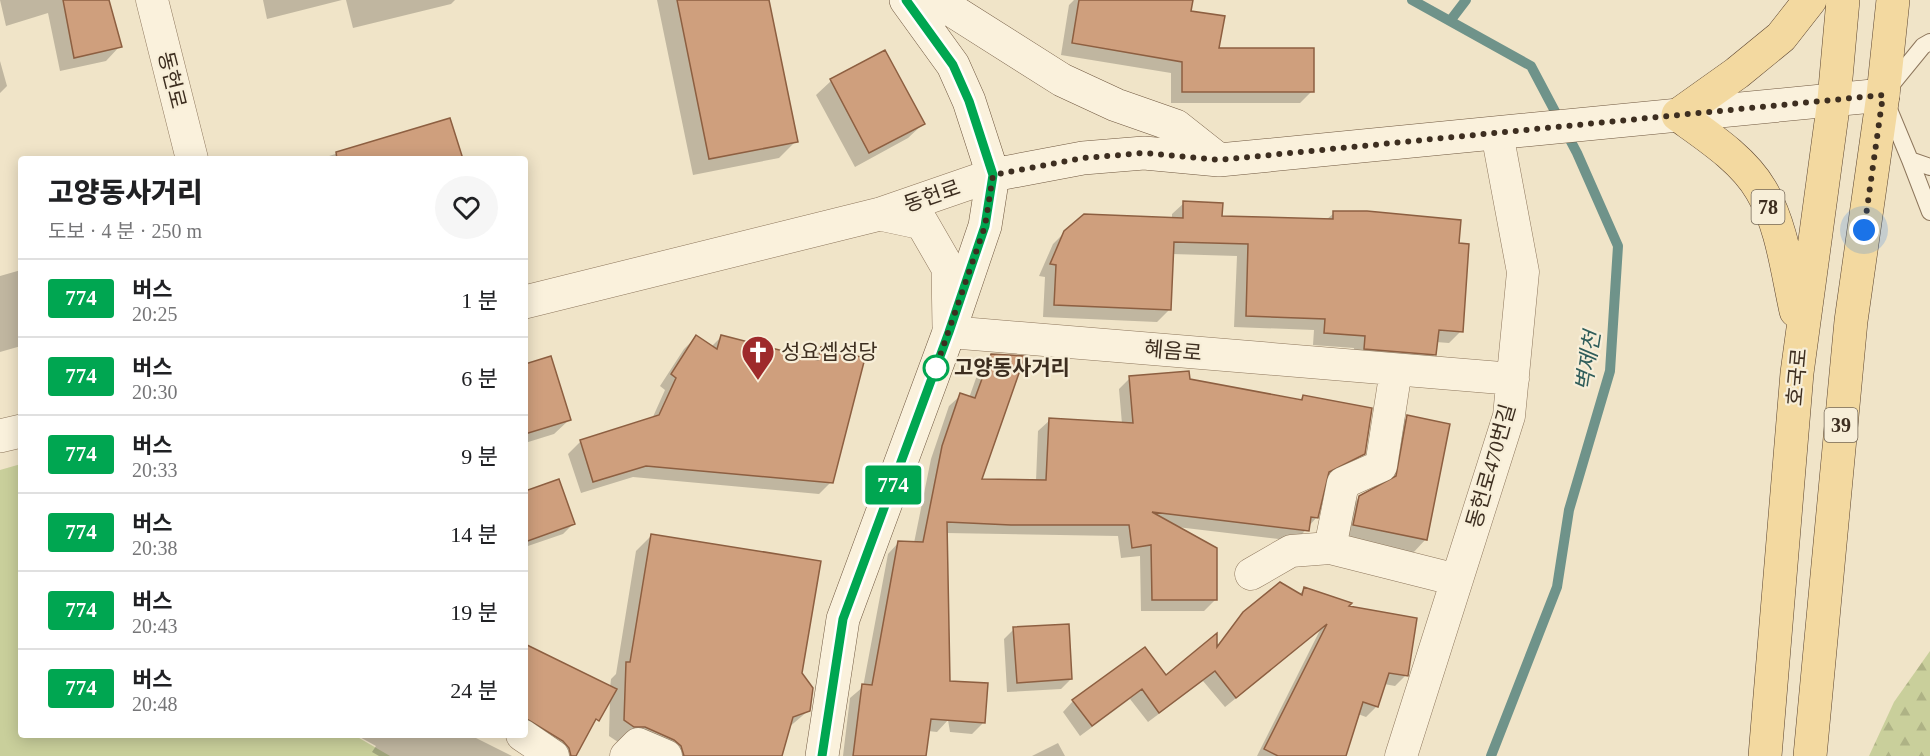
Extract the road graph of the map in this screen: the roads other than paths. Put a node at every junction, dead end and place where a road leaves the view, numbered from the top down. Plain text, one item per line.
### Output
1 (152, 0) edge
2 (906, 0) edge
3 (932, 0) edge
4 (1810, 0) edge
5 (1843, 0) edge
6 (1893, 0) edge
7 (1930, 42) edge
8 (1883, 95) junction
9 (1834, 100) junction
10 (1678, 115) junction
11 (1512, 131) junction
12 (191, 156) edge
13 (1219, 160) junction
14 (1910, 160) junction
15 (1930, 167) edge
16 (993, 175) junction
17 (1930, 212) edge
18 (880, 214) junction
19 (528, 301) edge
20 (949, 332) junction
21 (1801, 333) junction
22 (1396, 370) junction
23 (1513, 380) junction
24 (18, 432) edge
25 (0, 436) edge
26 (1330, 548) junction
27 (1251, 574) dead end
28 (1457, 580) junction
29 (526, 738) edge
30 (553, 756) edge
31 (626, 756) edge
32 (666, 756) edge
33 (822, 756) edge
34 (1401, 756) edge
35 (1765, 756) edge
36 (1810, 756) edge

1 - 12 street, 동헌로
2 - 16 main road
3 - 13 main road
4 - 10 main road
5 - 9 main road, 호국로 / 39
6 - 8 main road, 39
7 - 8 lane
8 - 9 main road
8 - 14 lane
8 - 36 main road, 39
9 - 10 main road
9 - 21 main road, 호국로 / 39
10 - 11 main road, 동헌로
10 - 21 main road, 78
11 - 13 main road, 동헌로
11 - 23 street, 동헌로470번길
13 - 16 main road, 동헌로
14 - 15 lane
14 - 17 lane
16 - 18 main road, 동헌로
16 - 20 main road
18 - 19 main road, 동헌로
18 - 20 main road
20 - 22 street, 혜음로
20 - 33 main road
21 - 35 main road, 호국로 / 39
22 - 23 street, 혜음로
22 - 26 street
23 - 28 street, 동헌로470번길
24 - 25 main road
26 - 27 street
26 - 28 street
28 - 34 street, 동헌로470번길
29 - 30 street
31 - 32 street

